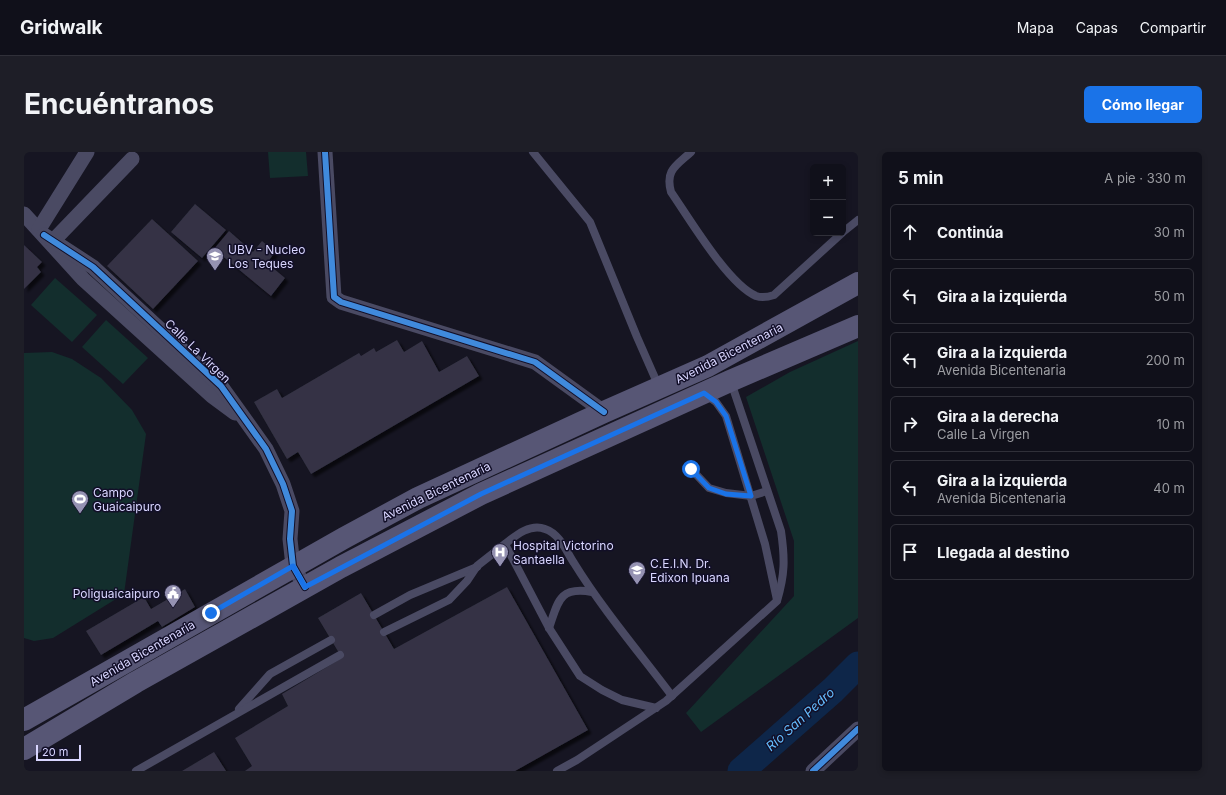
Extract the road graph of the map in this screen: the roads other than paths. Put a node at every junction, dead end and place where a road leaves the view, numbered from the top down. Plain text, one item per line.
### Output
1 (87, 152) edge
2 (325, 152) edge
3 (533, 152) edge
4 (691, 152) edge
5 (132, 159) dead end
6 (24, 214) edge
7 (858, 220) edge
8 (846, 229) edge
9 (45, 235) junction
10 (838, 236) edge
11 (858, 283) edge
12 (858, 326) edge
13 (730, 381) junction
14 (660, 388) junction
15 (704, 393) junction
16 (604, 412) junction
17 (691, 469) dead end
18 (767, 491) junction
19 (751, 496) junction
20 (505, 544) junction
21 (293, 566) junction
22 (477, 566) junction
23 (305, 587) junction
24 (592, 592) junction
25 (777, 601) junction
26 (374, 615) dead end
27 (549, 628) junction
28 (384, 632) dead end
29 (331, 640) dead end
30 (340, 655) dead end
31 (672, 696) junction
32 (656, 708) junction
33 (233, 715) junction
34 (24, 720) edge
35 (858, 730) edge
36 (24, 750) edge
37 (136, 771) edge
38 (557, 771) edge
39 (813, 771) edge

1 - 9 street
2 - 16 street
3 - 14 lane
4 - 10 lane
5 - 9 street
6 - 9 street, Calle La Virgen
7 - 8 lane
9 - 21 street, Calle La Virgen
11 - 14 main road, Avenida Bicentenaria
12 - 13 main road, Avenida Bicentenaria
13 - 15 main road, Avenida Bicentenaria
13 - 18 lane
14 - 16 main road, Avenida Bicentenaria
15 - 19 lane
15 - 23 main road, Avenida Bicentenaria
16 - 21 main road, Avenida Bicentenaria
17 - 19 lane
18 - 19 lane
18 - 25 lane
19 - 25 lane
20 - 22 lane
20 - 24 lane
20 - 27 lane
21 - 23 street, Calle La Virgen
21 - 34 main road, Avenida Bicentenaria
22 - 26 lane
22 - 28 lane
23 - 36 main road, Avenida Bicentenaria
24 - 27 lane
24 - 31 lane
25 - 31 lane
27 - 32 lane
29 - 33 lane
30 - 33 lane
31 - 32 lane
32 - 38 lane
33 - 37 lane
35 - 39 street

